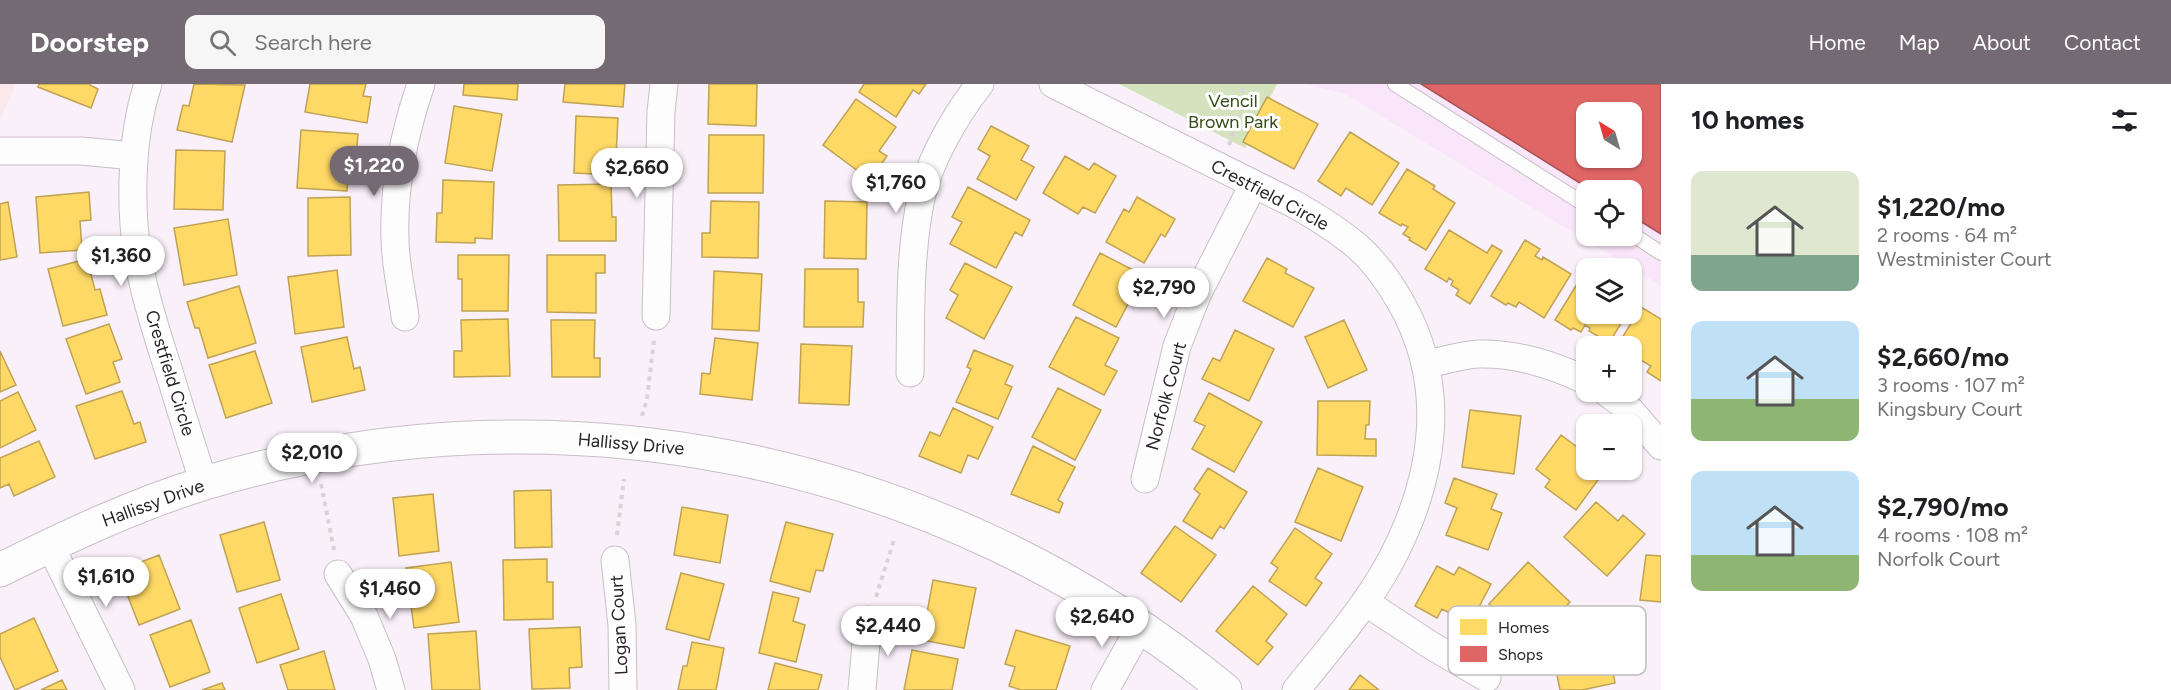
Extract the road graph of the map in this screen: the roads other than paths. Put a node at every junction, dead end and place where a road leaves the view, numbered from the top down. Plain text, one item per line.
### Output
1 (148, 84) edge
2 (421, 84) edge
3 (664, 84) edge
4 (980, 84) edge
5 (1053, 84) edge
6 (1395, 84) edge
7 (0, 151) edge
8 (134, 156) junction
9 (1253, 185) junction
10 (1576, 199) edge
11 (1642, 241) edge
12 (1661, 253) edge
13 (656, 316) road end
14 (405, 317) dead end
15 (1427, 364) junction
16 (910, 373) dead end
17 (1576, 376) edge
18 (1619, 402) edge
19 (1661, 446) edge
20 (1145, 479) dead end
21 (204, 483) junction
22 (50, 545) junction
23 (615, 560) road end
24 (0, 570) edge
25 (338, 574) road end
26 (1365, 602) junction
27 (868, 620) road end
28 (1140, 627) junction
29 (1448, 655) edge
30 (1483, 675) edge
31 (1488, 678) dead end
32 (121, 690) edge
33 (391, 690) edge
34 (623, 690) edge
35 (862, 690) edge
36 (1106, 690) edge
37 (1226, 690) edge
38 (1296, 690) edge

1 - 8 street, Crestfield Circle
2 - 14 street
3 - 13 street
4 - 16 street
5 - 9 street, Crestfield Circle
6 - 10 lane
7 - 8 street
8 - 21 street, Crestfield Circle
9 - 15 street, Crestfield Circle
9 - 20 street, Norfolk Court
11 - 12 lane
15 - 17 street
15 - 26 street, Crestfield Circle
18 - 19 street
21 - 22 street, Hallissy Drive
21 - 28 street, Hallissy Drive
22 - 24 street, Hallissy Drive
22 - 32 street
23 - 34 street, Logan Court
25 - 33 street
26 - 29 street
26 - 38 street, Crestfield Circle
27 - 35 street
28 - 36 street
28 - 37 street, Hallissy Drive
30 - 31 street

